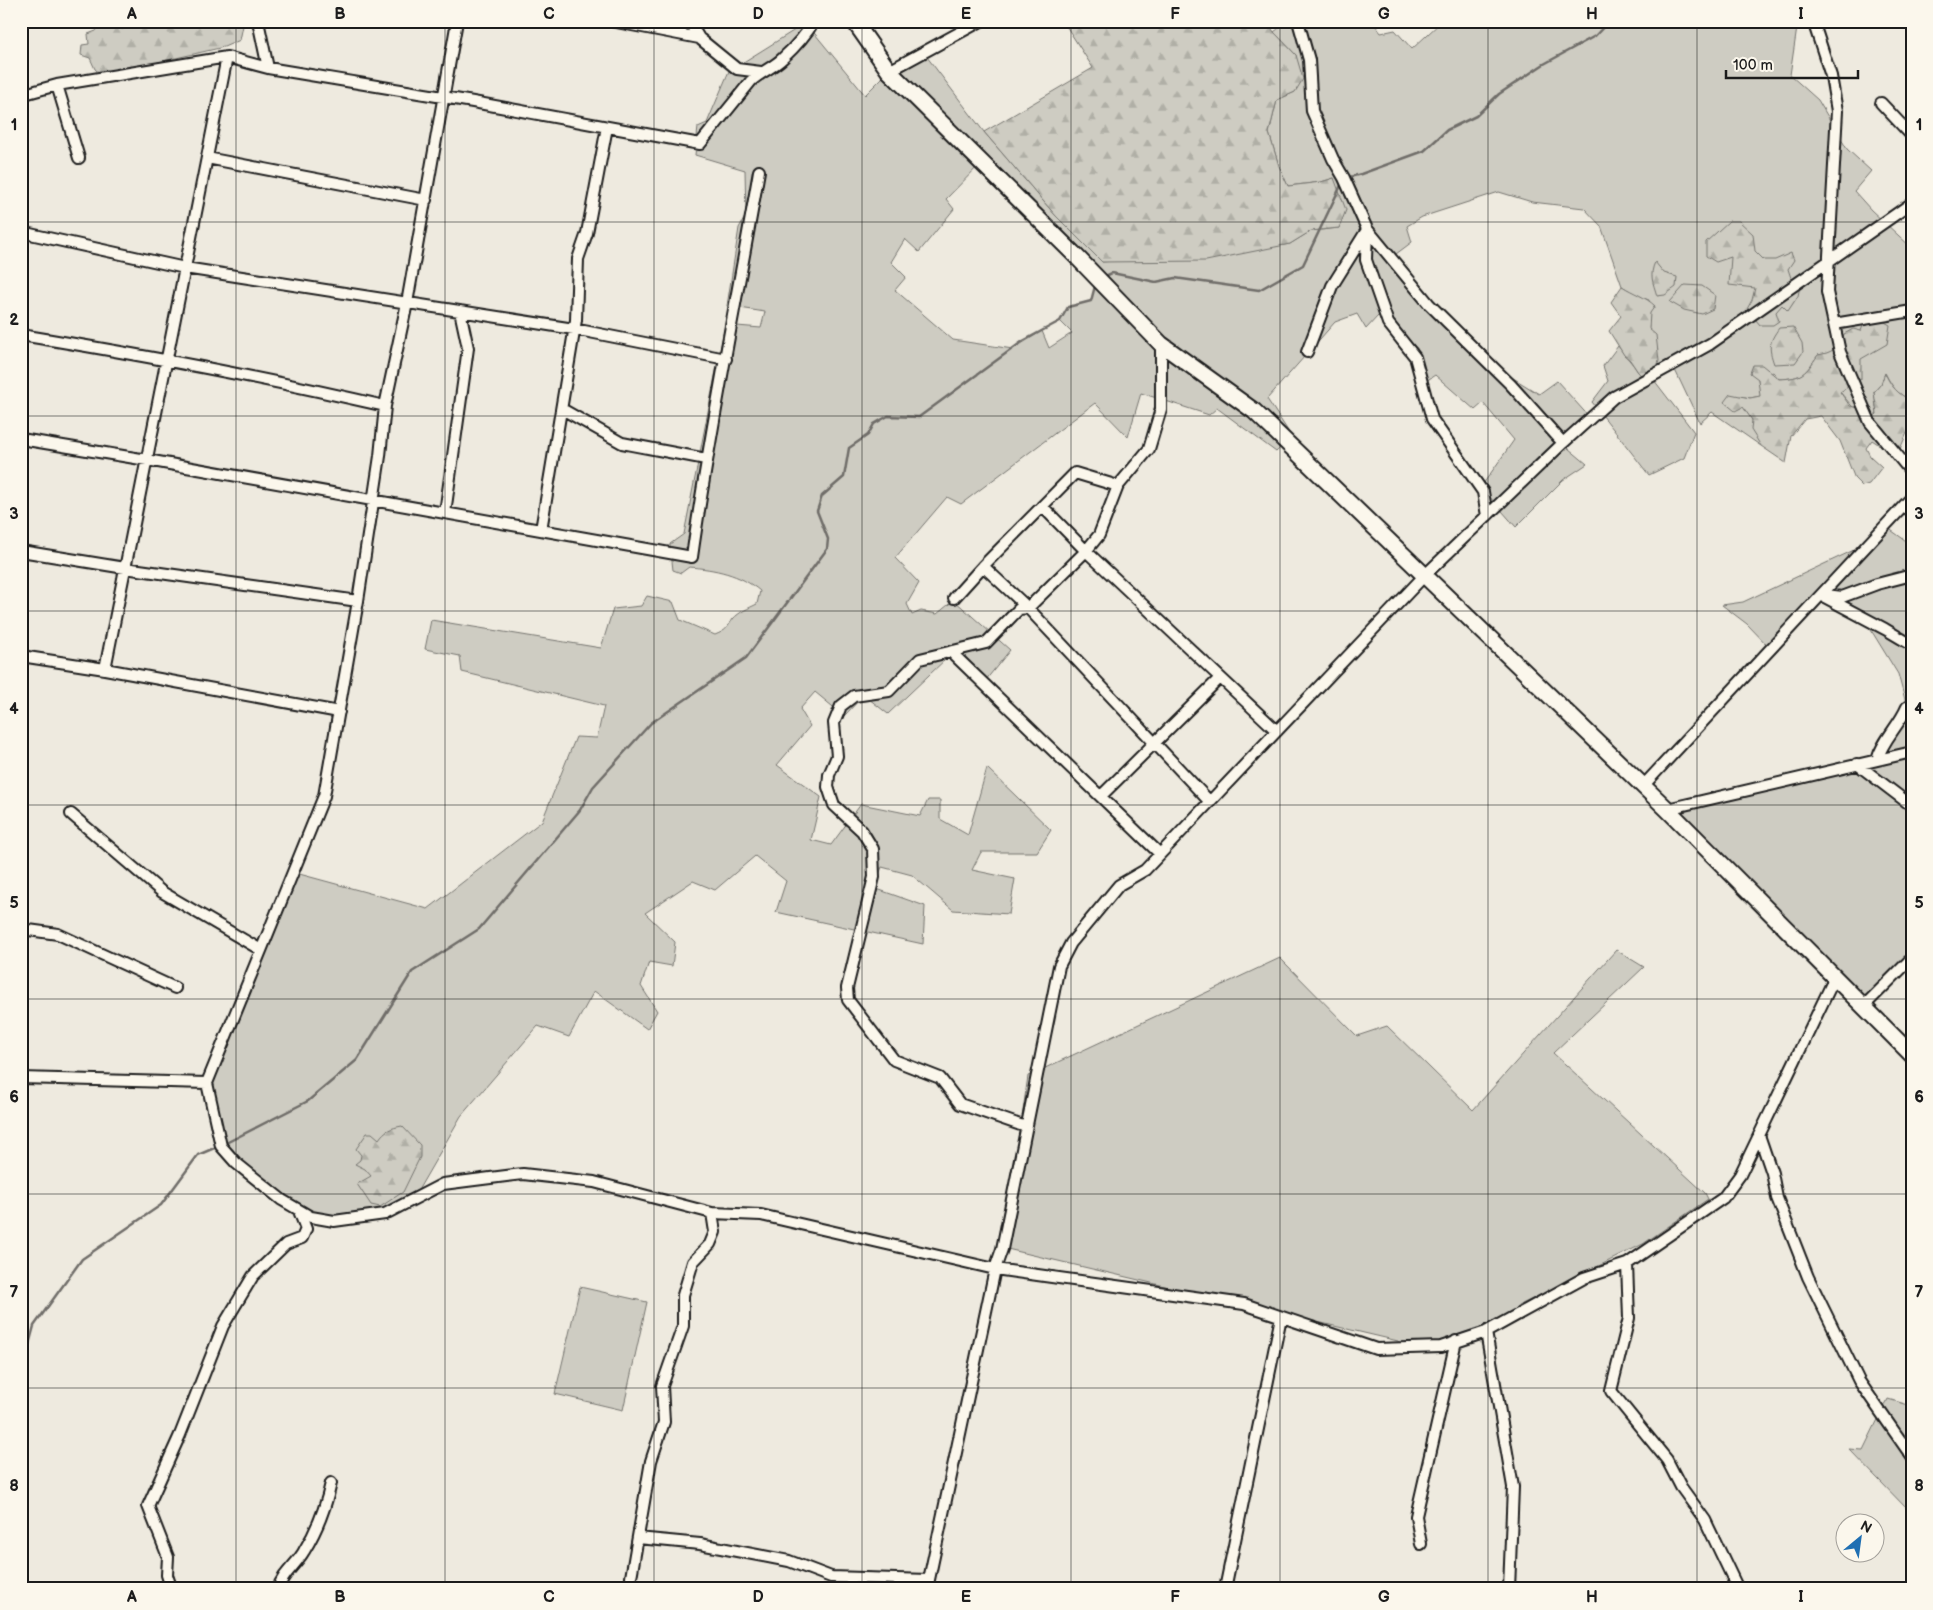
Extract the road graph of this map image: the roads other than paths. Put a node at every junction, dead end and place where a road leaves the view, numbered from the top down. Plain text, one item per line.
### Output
1 (258, 21) edge
2 (457, 21) edge
3 (611, 21) edge
4 (689, 21) edge
5 (814, 21) edge
6 (854, 21) edge
7 (981, 21) edge
8 (1298, 21) edge
9 (1814, 21) edge
10 (699, 38) junction
11 (227, 57) junction
12 (268, 68) junction
13 (889, 71) junction
14 (761, 72) junction
15 (57, 85) junction
16 (21, 95) edge
17 (444, 97) junction
18 (1881, 103) dead end
19 (607, 127) junction
20 (1912, 136) edge
21 (79, 158) dead end
22 (207, 158) junction
23 (759, 171) dead end
24 (426, 200) junction
25 (1912, 203) edge
26 (1367, 229) junction
27 (21, 232) edge
28 (1828, 261) junction
29 (185, 268) junction
30 (407, 303) junction
31 (460, 311) junction
32 (1912, 311) edge
33 (1834, 324) junction
34 (574, 329) junction
35 (21, 335) edge
36 (1161, 344) junction
37 (1308, 352) dead end
38 (167, 359) junction
39 (726, 359) junction
40 (385, 406) junction
41 (562, 409) junction
42 (21, 439) edge
43 (1563, 443) junction
44 (706, 459) junction
45 (147, 460) junction
46 (1912, 473) edge
47 (1118, 486) junction
48 (1912, 497) edge
49 (372, 500) junction
50 (1042, 506) junction
51 (445, 513) junction
52 (1487, 516) junction
53 (540, 530) junction
54 (21, 550) edge
55 (1086, 551) junction
56 (983, 566) junction
57 (125, 568) junction
58 (1912, 575) edge
59 (1424, 576) junction
60 (1821, 595) junction
61 (954, 598) dead end
62 (358, 601) junction
63 (1028, 608) junction
64 (1912, 645) edge
65 (951, 652) junction
66 (21, 656) edge
67 (105, 669) junction
68 (1220, 678) junction
69 (1907, 707) dead end
70 (339, 712) junction
71 (1277, 731) junction
72 (1154, 743) junction
73 (1912, 752) edge
74 (1877, 760) junction
75 (1857, 764) junction
76 (1643, 786) junction
77 (1100, 796) junction
78 (1210, 802) junction
79 (1912, 806) edge
80 (1667, 810) junction
81 (71, 814) dead end
82 (1160, 854) junction
83 (21, 929) edge
84 (261, 950) junction
85 (1912, 958) edge
86 (1835, 977) junction
87 (175, 988) dead end
88 (1864, 1006) junction
89 (1912, 1055) edge
90 (21, 1078) edge
91 (207, 1083) junction
92 (1026, 1127) junction
93 (1759, 1135) junction
94 (299, 1211) junction
95 (712, 1212) junction
96 (1627, 1264) junction
97 (995, 1268) junction
98 (1280, 1316) junction
99 (1486, 1332) junction
100 (1456, 1341) junction
101 (1912, 1457) edge
102 (331, 1483) dead end
103 (638, 1538) junction
104 (1421, 1544) dead end
105 (928, 1584) edge
106 (174, 1589) edge
107 (278, 1589) edge
108 (629, 1589) edge
109 (1224, 1589) edge
110 (1509, 1589) edge
111 (1738, 1589) edge

1 - 12 street
2 - 17 street
3 - 10 street
4 - 10 street
5 - 14 street
6 - 13 main road
7 - 13 street
8 - 26 street
9 - 28 street
10 - 14 street
11 - 12 street
11 - 15 street
11 - 22 street
12 - 17 street
13 - 36 main road
14 - 19 street
15 - 16 street
15 - 21 street
17 - 19 street
17 - 24 street
18 - 20 street
19 - 34 street
22 - 24 street
22 - 29 street
23 - 39 street
24 - 30 street
25 - 28 street
26 - 37 street
26 - 43 street
26 - 52 street
27 - 29 street
28 - 33 street
28 - 43 street
29 - 30 street
29 - 38 street
30 - 31 street
30 - 40 street
31 - 34 street
31 - 51 street
32 - 33 street
33 - 46 street
34 - 39 street
34 - 41 street
35 - 38 street
36 - 47 street
36 - 59 main road
38 - 40 street
38 - 45 street
39 - 44 street
40 - 49 street
41 - 44 street
41 - 53 street
42 - 45 street
43 - 52 street
44 - 53 street
45 - 49 street
45 - 57 street
47 - 50 street
47 - 55 street
48 - 60 street
49 - 51 street
49 - 62 street
50 - 55 street
50 - 56 street
51 - 53 street
52 - 59 street
54 - 57 street
55 - 63 street
55 - 68 street
56 - 61 street
56 - 63 street
57 - 62 street
57 - 67 street
58 - 60 street
59 - 71 street
59 - 76 main road
60 - 64 street
60 - 76 street
62 - 70 street
63 - 65 street
63 - 72 street
65 - 77 street
65 - 92 street
66 - 67 street
67 - 70 street
68 - 71 street
68 - 72 street
69 - 74 street
70 - 84 street
71 - 78 street
72 - 77 street
72 - 78 street
73 - 74 street
74 - 75 street
75 - 79 street
75 - 80 street
76 - 80 main road
77 - 82 street
78 - 82 street
80 - 86 main road
81 - 84 street
82 - 92 street
83 - 87 street
84 - 91 street
85 - 88 street
86 - 88 main road
86 - 93 street
88 - 89 main road
90 - 91 street
91 - 94 street
92 - 97 street
93 - 96 street
93 - 101 street
94 - 95 street
94 - 106 street
95 - 97 street
95 - 103 street
96 - 99 street
96 - 111 street
97 - 98 street
97 - 105 street
98 - 100 street
98 - 109 street
99 - 100 street
99 - 110 street
100 - 104 street
102 - 107 street
103 - 105 street
103 - 108 street

